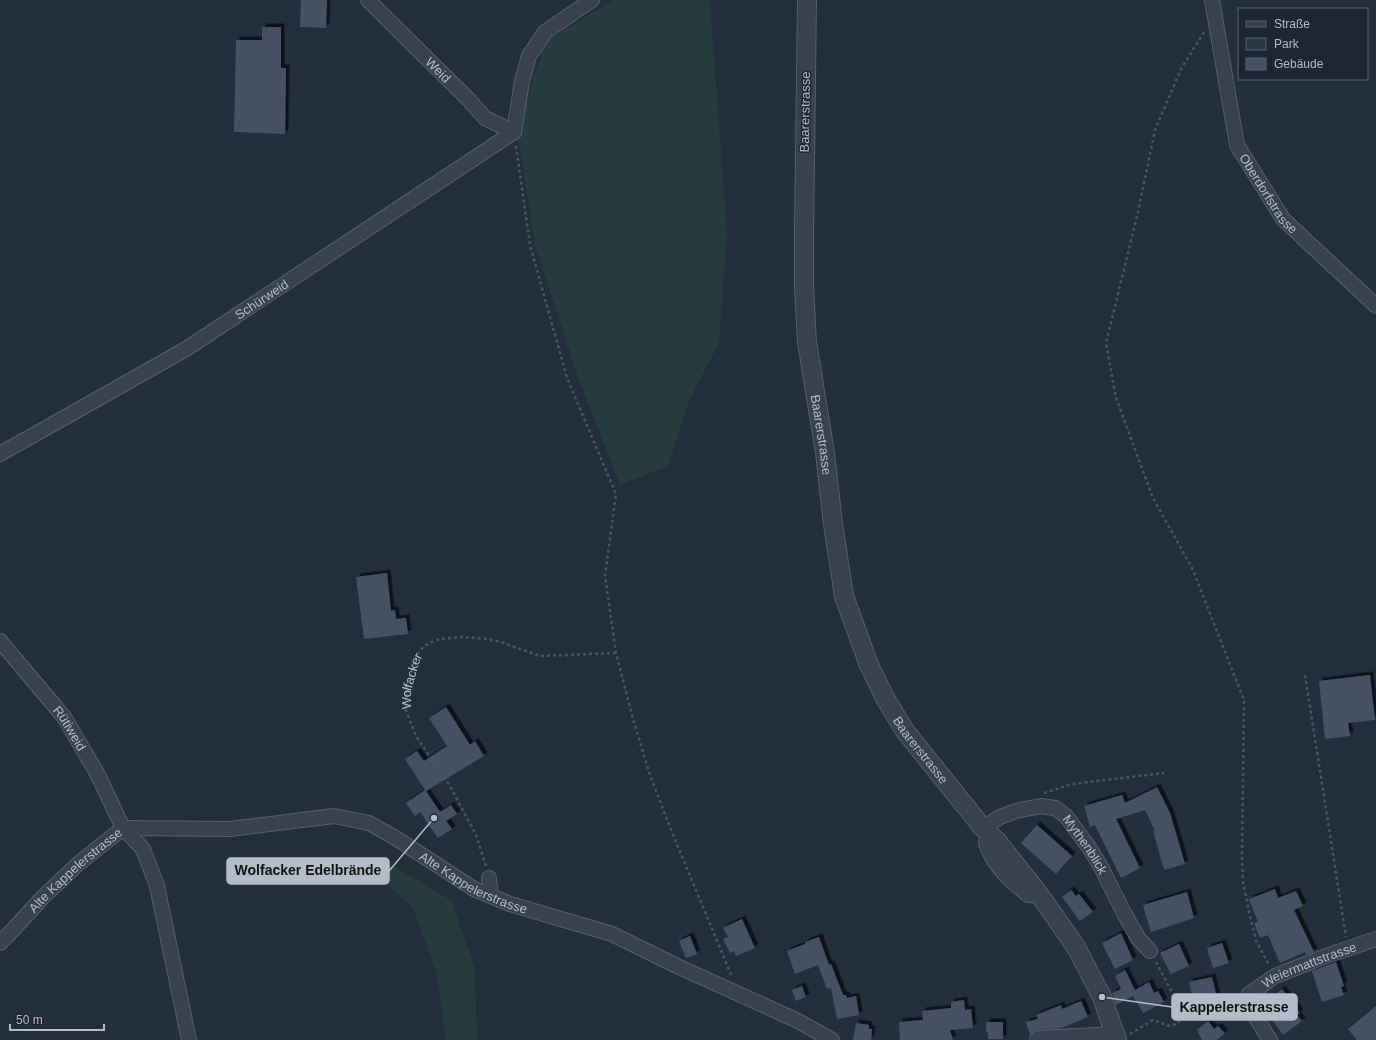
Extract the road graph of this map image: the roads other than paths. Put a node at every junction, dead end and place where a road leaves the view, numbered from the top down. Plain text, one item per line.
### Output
1 (368, 0) edge
2 (592, 0) edge
3 (807, 0) edge
4 (1212, 0) edge
5 (514, 132) junction
6 (1376, 306) edge
7 (0, 454) edge
8 (0, 641) edge
9 (123, 828) junction
10 (982, 828) junction
11 (490, 878) road end
12 (491, 896) junction
13 (1376, 939) edge
14 (0, 943) edge
15 (1150, 951) road end
16 (1117, 1038) edge
17 (189, 1040) edge
18 (832, 1040) edge
19 (1039, 1040) edge
20 (1270, 1040) edge

1 - 5 street, Weid
2 - 5 street
3 - 10 street, Baarerstrasse
4 - 6 street, Oberdorfstrasse
5 - 7 street, Schürweid
8 - 9 street, Rütiweid
9 - 12 street, Alte Kappelerstrasse
9 - 14 street, Alte Kappelerstrasse
9 - 17 street, Rütiweid
10 - 15 street, Mythenblick
10 - 16 street, Baarerstrasse
11 - 12 street
12 - 18 street, Alte Kappelerstrasse
13 - 20 street, Weiermattstrasse
16 - 19 street

